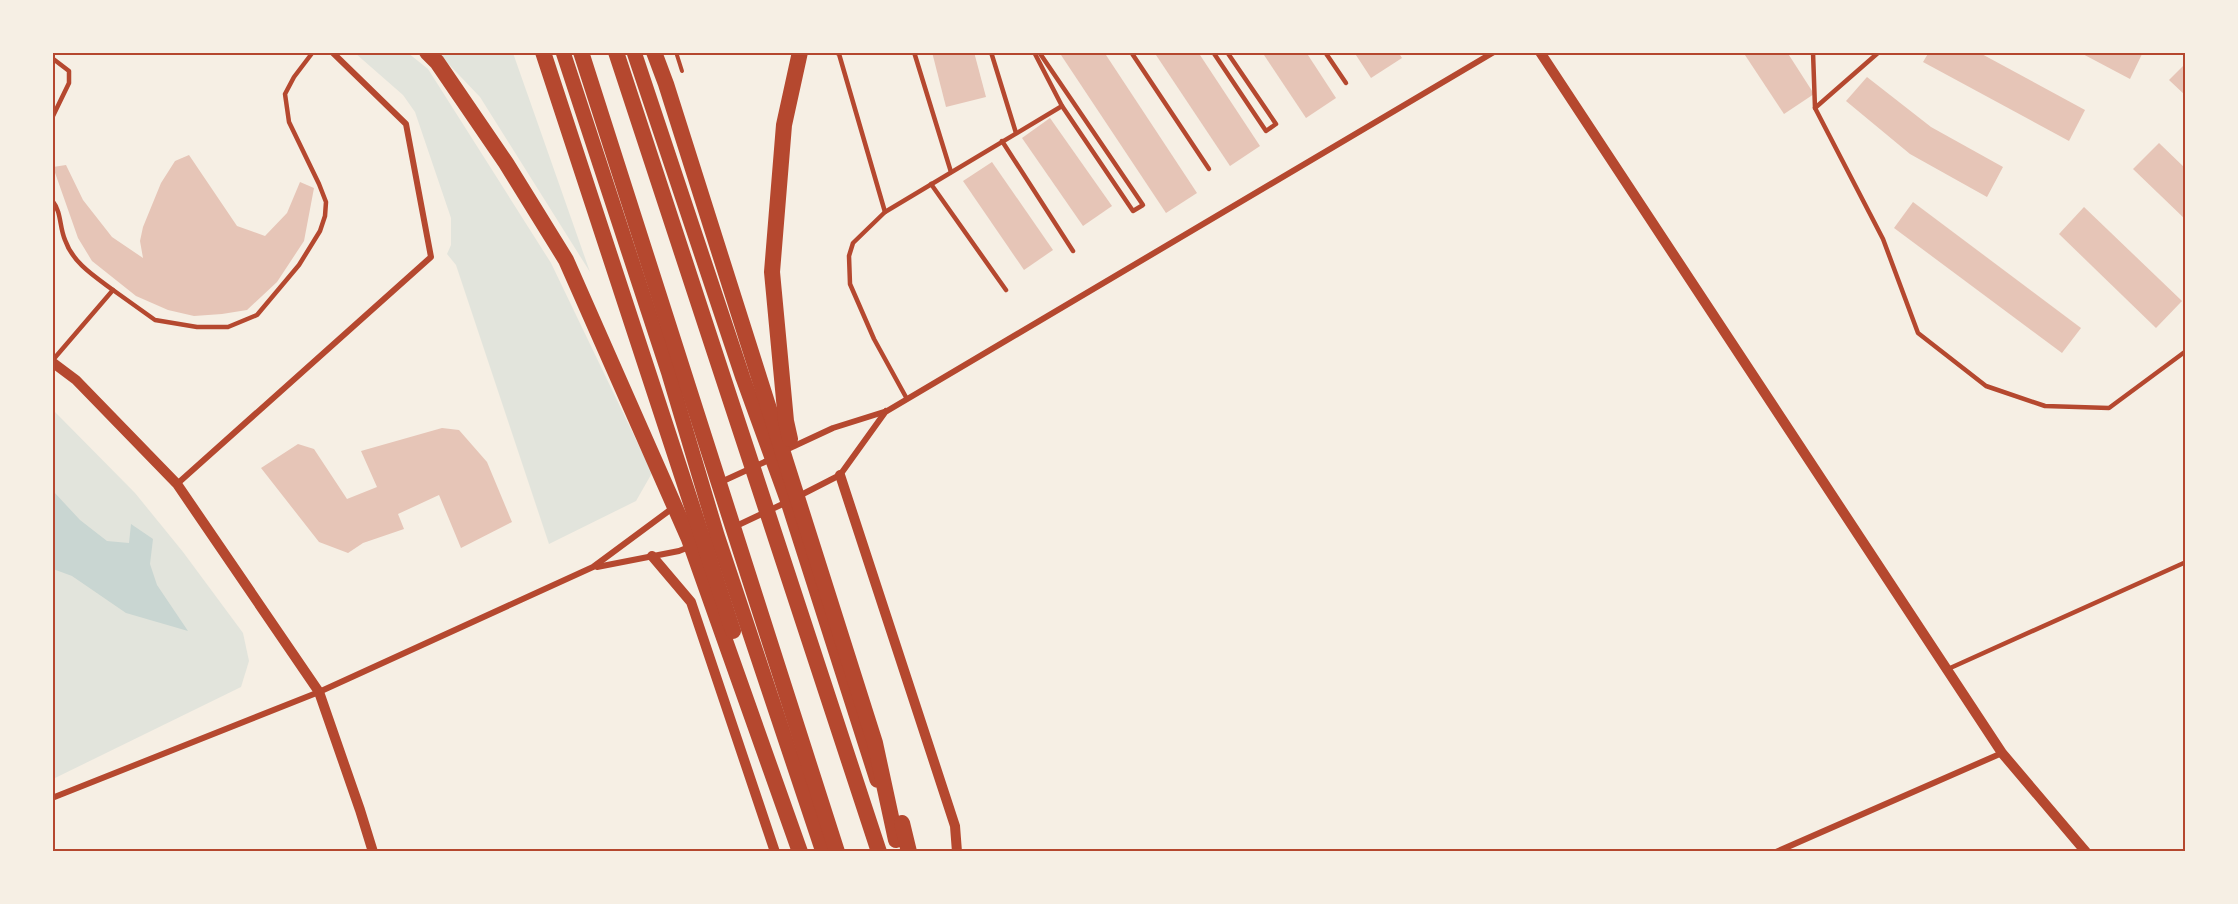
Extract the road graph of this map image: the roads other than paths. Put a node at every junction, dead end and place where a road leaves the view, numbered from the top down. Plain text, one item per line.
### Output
1 (313, 52) edge
2 (332, 52) edge
3 (427, 52) edge
4 (543, 52) edge
5 (563, 52) edge
6 (581, 52) edge
7 (616, 52) edge
8 (634, 52) edge
9 (654, 52) edge
10 (800, 52) edge
11 (914, 52) edge
12 (991, 52) edge
13 (1034, 52) edge
14 (1039, 52) edge
15 (1131, 52) edge
16 (1213, 52) edge
17 (1227, 52) edge
18 (1325, 52) edge
19 (1494, 52) edge
20 (1540, 52) edge
21 (1813, 52) edge
22 (1879, 52) edge
23 (838, 53) edge
24 (52, 58) edge
25 (1346, 83) dead end
26 (1062, 106) junction
27 (1815, 108) junction
28 (52, 118) edge
29 (1016, 133) junction
30 (1002, 141) junction
31 (1209, 169) dead end
32 (951, 172) junction
33 (931, 184) junction
34 (52, 200) edge
35 (885, 212) junction
36 (1072, 251) dead end
37 (113, 290) junction
38 (1006, 290) dead end
39 (2186, 351) edge
40 (52, 361) edge
41 (907, 399) junction
42 (887, 411) junction
43 (772, 458) junction
44 (840, 475) junction
45 (177, 484) junction
46 (703, 490) junction
47 (788, 502) junction
48 (717, 535) junction
49 (652, 556) junction
50 (2186, 561) edge
51 (593, 567) junction
52 (1946, 670) junction
53 (319, 692) junction
54 (2002, 753) junction
55 (52, 798) edge
56 (898, 846) edge
57 (373, 852) edge
58 (776, 852) edge
59 (800, 852) edge
60 (806, 852) edge
61 (823, 852) edge
62 (837, 852) edge
63 (879, 852) edge
64 (909, 852) edge
65 (957, 852) edge
66 (1776, 852) edge
67 (2086, 852) edge

1 - 37 lane
2 - 45 street
3 - 59 highway
4 - 60 highway
5 - 46 main road
6 - 62 highway
7 - 63 highway
8 - 43 main road
9 - 56 highway
10 - 64 highway
11 - 32 lane
12 - 29 lane
13 - 26 lane
14 - 26 lane
15 - 31 lane
16 - 17 lane
18 - 25 lane
19 - 41 street
20 - 52 street
21 - 27 lane
22 - 27 lane
23 - 35 lane
24 - 28 lane
26 - 29 lane
27 - 39 lane
29 - 30 lane
30 - 32 lane
30 - 36 lane
32 - 33 lane
33 - 35 lane
33 - 38 lane
34 - 37 lane
35 - 41 lane
37 - 40 lane
40 - 45 street
41 - 42 street
42 - 43 street
42 - 44 street
43 - 46 street
43 - 47 main road
44 - 47 street
44 - 65 street
45 - 53 street
46 - 48 main road
46 - 51 street
47 - 48 street
47 - 56 main road
48 - 49 street
48 - 61 main road
49 - 51 street
49 - 58 street
50 - 52 lane
51 - 53 street
52 - 54 street
53 - 55 street
53 - 57 street
54 - 66 street
54 - 67 street

